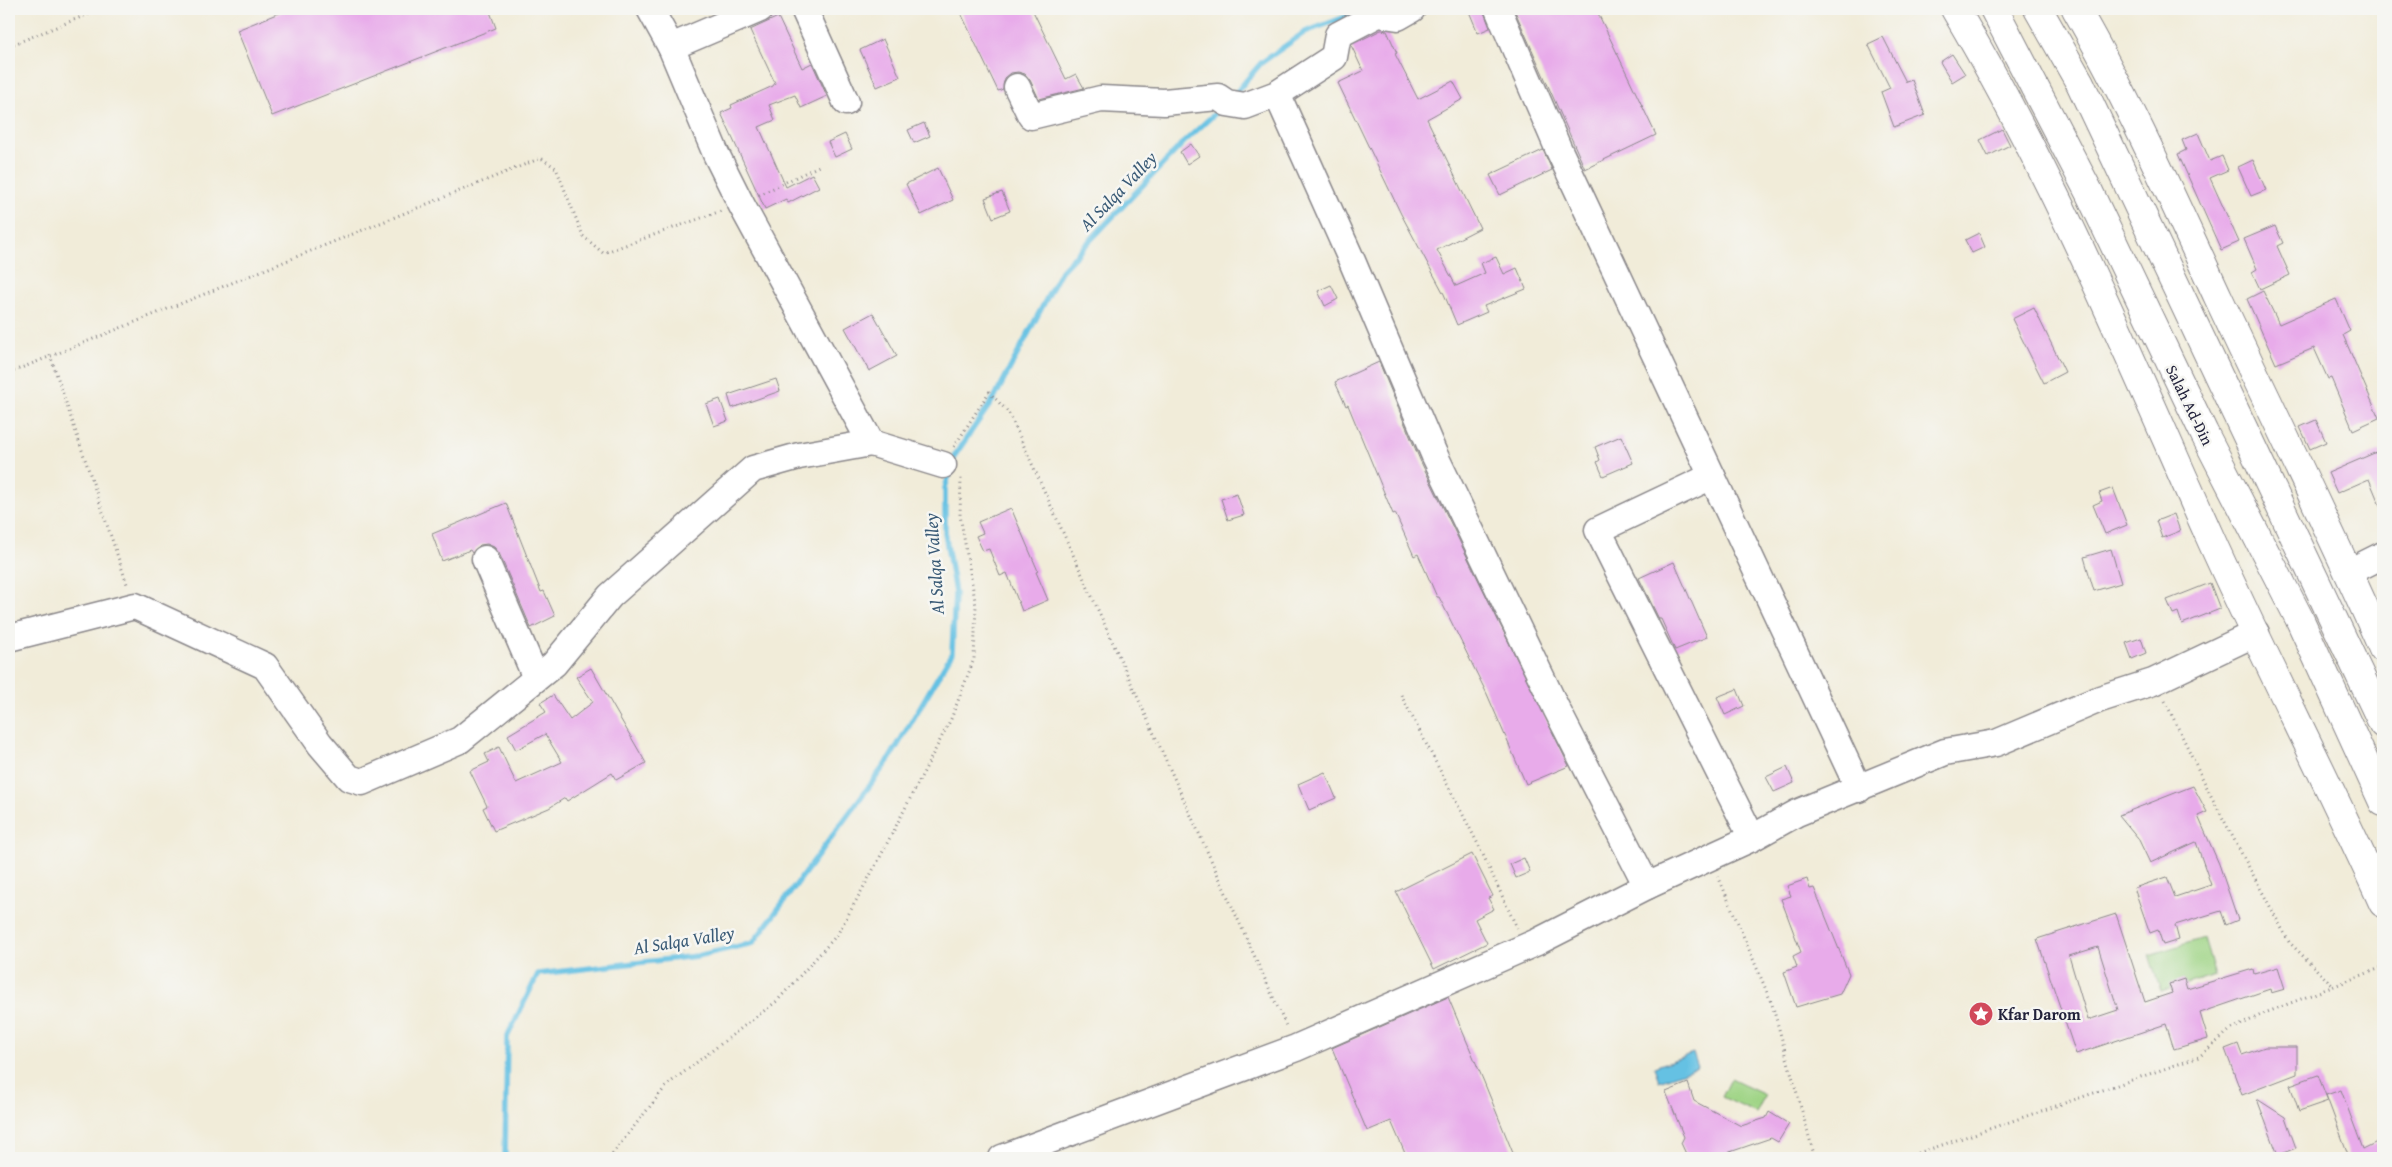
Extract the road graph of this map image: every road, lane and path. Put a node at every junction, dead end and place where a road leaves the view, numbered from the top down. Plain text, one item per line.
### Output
1 (101, 9) edge
2 (650, 9) edge
3 (760, 9) edge
4 (804, 9) edge
5 (1412, 9) edge
6 (1498, 9) edge
7 (1955, 9) edge
8 (1994, 9) edge
9 (2038, 9) edge
10 (2076, 9) edge
11 (9, 46) edge
12 (671, 47) junction
13 (1016, 87) dead end
14 (1277, 94) junction
15 (846, 102) dead end
16 (818, 166) dead end
17 (742, 204) junction
18 (50, 355) junction
19 (9, 373) edge
20 (870, 443) junction
21 (943, 465) junction
22 (1712, 476) junction
23 (2383, 554) edge
24 (485, 559) dead end
25 (2349, 572) junction
26 (135, 606) junction
27 (2256, 633) junction
28 (9, 638) edge
29 (2383, 649) edge
30 (536, 678) junction
31 (2155, 681) junction
32 (1401, 695) dead end
33 (2377, 698) edge
34 (2383, 724) edge
35 (1859, 789) junction
36 (2383, 802) edge
37 (1752, 838) junction
38 (1710, 857) junction
39 (1647, 886) junction
40 (2383, 903) edge
41 (1526, 947) junction
42 (2383, 967) edge
43 (2333, 986) junction
44 (1296, 1048) junction
45 (609, 1158) edge
46 (1002, 1158) edge
47 (1815, 1158) edge
48 (1904, 1158) edge

1 - 11 path
2 - 12 street
3 - 12 street
4 - 15 street
5 - 14 street
6 - 22 street
7 - 27 main road
8 - 36 main road, Salah Ad-Din
9 - 33 main road
10 - 25 main road
12 - 17 street
13 - 14 street
14 - 39 street
16 - 17 path
17 - 18 path
17 - 20 street
18 - 19 path
18 - 26 path
20 - 21 street
20 - 30 street
21 - 44 path
21 - 45 path
22 - 35 street
22 - 37 street
23 - 25 street
24 - 30 street
25 - 29 main road
26 - 28 street
26 - 30 street
27 - 31 street
27 - 40 main road
31 - 35 street
31 - 43 path
32 - 41 path
33 - 34 main road
35 - 37 street
37 - 38 street
38 - 39 street
38 - 47 path
39 - 41 street
41 - 44 street
42 - 43 path
43 - 48 path
44 - 46 street

